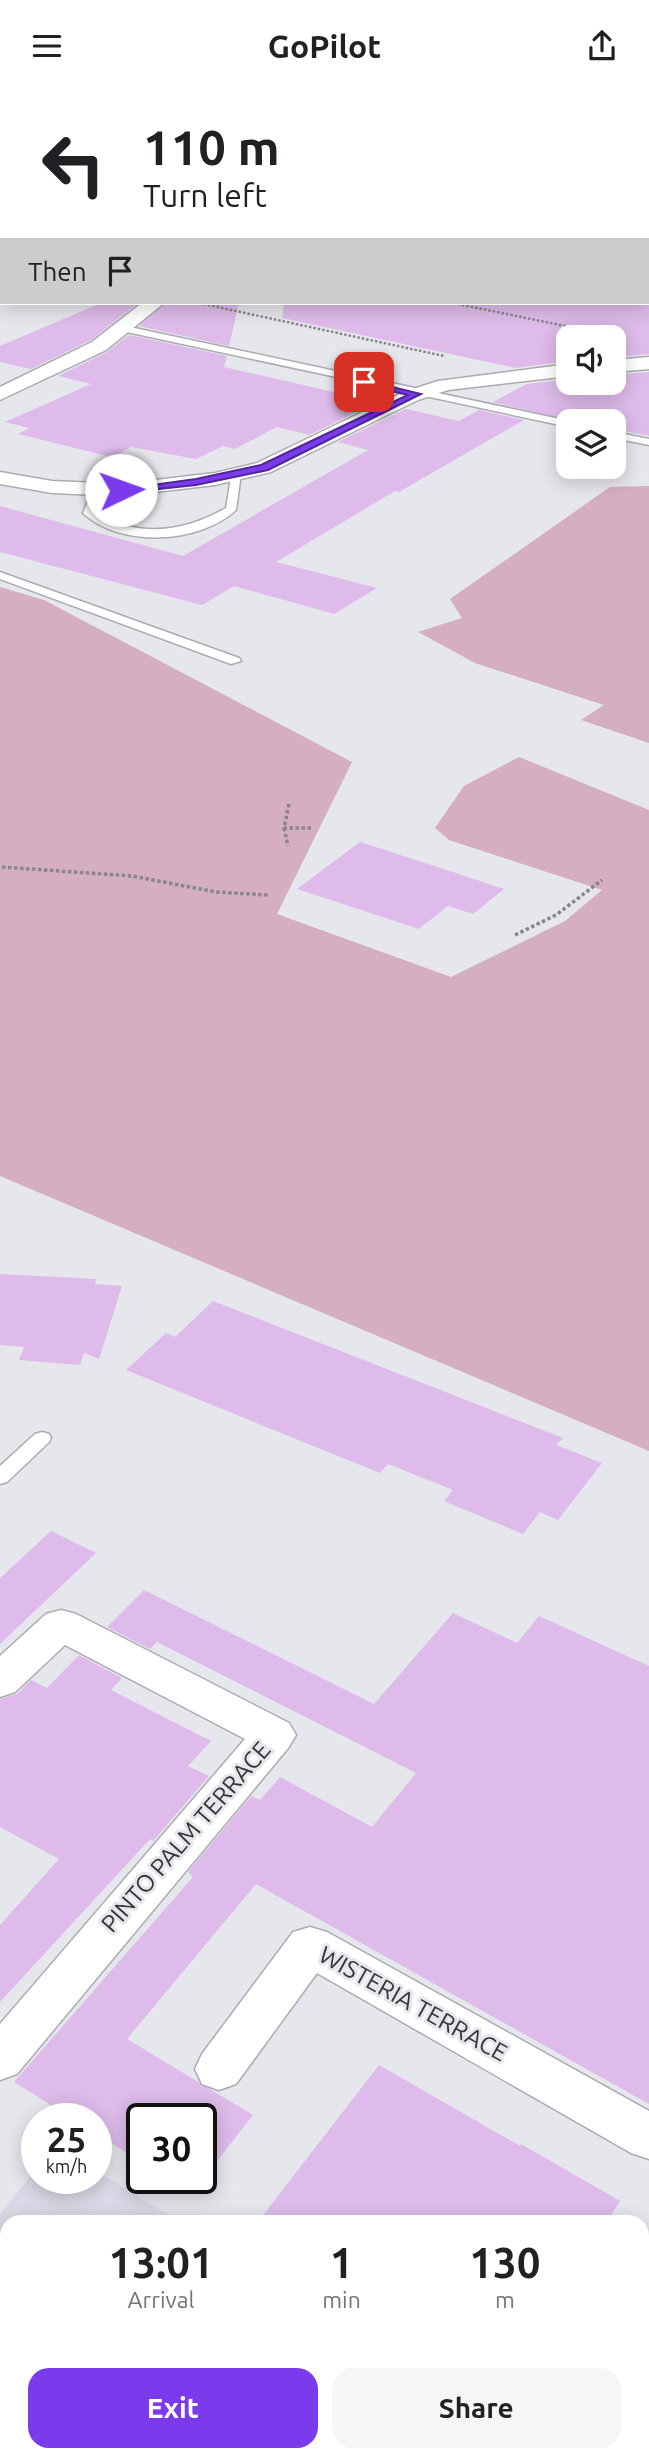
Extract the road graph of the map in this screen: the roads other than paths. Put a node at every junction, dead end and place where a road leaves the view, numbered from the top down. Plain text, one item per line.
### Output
1 (151, 305) edge
2 (125, 329) junction
3 (649, 363) edge
4 (626, 365) edge
5 (556, 371) edge
6 (0, 394) edge
7 (417, 394) junction
8 (556, 421) edge
9 (626, 437) edge
10 (648, 442) edge
11 (236, 474) junction
12 (0, 478) edge
13 (98, 489) junction
14 (0, 575) edge
15 (235, 660) dead end
16 (42, 1438) dead end
17 (0, 1477) edge
18 (0, 1681) edge
19 (0, 2059) edge
20 (219, 2069) dead end
21 (649, 2137) edge

1 - 2 street
2 - 6 street
2 - 7 lane
3 - 4 street
5 - 7 street
7 - 8 lane
7 - 11 street
9 - 10 lane
11 - 13 street
11 - 13 lane
12 - 13 street
14 - 15 lane
16 - 17 lane
18 - 19 street, PINTO PALM TERRACE
20 - 21 street, WISTERIA TERRACE

